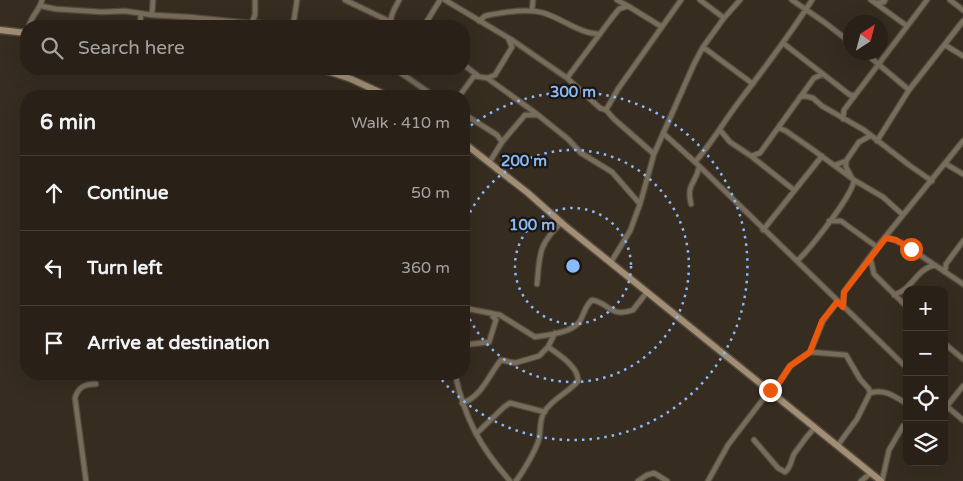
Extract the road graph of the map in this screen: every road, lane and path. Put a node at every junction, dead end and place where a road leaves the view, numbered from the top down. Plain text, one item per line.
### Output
1 (42, 0) edge
2 (153, 0) edge
3 (255, 0) edge
4 (297, 0) edge
5 (345, 0) edge
6 (399, 0) edge
7 (440, 0) edge
8 (445, 0) edge
9 (533, 0) edge
10 (617, 0) edge
11 (680, 0) edge
12 (700, 0) edge
13 (740, 0) edge
14 (792, 0) edge
15 (812, 0) edge
16 (885, 0) edge
17 (927, 0) edge
18 (950, 0) edge
19 (873, 2) edge
20 (41, 6) junction
21 (628, 6) junction
22 (806, 9) junction
23 (532, 10) junction
24 (963, 10) edge
25 (141, 14) junction
26 (152, 16) junction
27 (724, 18) junction
28 (215, 19) joint
29 (30, 20) edge
30 (140, 20) edge
31 (227, 20) edge
32 (253, 20) edge
33 (294, 20) edge
34 (387, 20) edge
35 (391, 20) edge
36 (428, 20) edge
37 (480, 21) junction
38 (963, 21) edge
39 (907, 26) junction
40 (662, 27) junction
41 (0, 30) edge
42 (20, 32) edge
43 (600, 34) junction
44 (843, 37) edge
45 (509, 38) junction
46 (783, 43) junction
47 (946, 44) junction
48 (703, 48) junction
49 (963, 56) edge
50 (873, 60) edge
51 (878, 65) junction
52 (814, 66) junction
53 (470, 70) edge
54 (824, 74) junction
55 (338, 75) edge
56 (405, 75) edge
57 (477, 75) junction
58 (487, 78) junction
59 (814, 78) junction
60 (570, 80) junction
61 (754, 84) junction
62 (375, 90) edge
63 (426, 90) edge
64 (463, 90) edge
65 (805, 90) junction
66 (909, 90) junction
67 (855, 95) junction
68 (810, 96) junction
69 (800, 97) junction
70 (606, 110) junction
71 (538, 114) junction
72 (470, 118) edge
73 (843, 119) junction
74 (779, 128) junction
75 (720, 130) junction
76 (663, 133) junction
77 (870, 136) junction
78 (877, 141) junction
79 (963, 141) edge
80 (502, 142) junction
81 (470, 148) edge
82 (654, 154) junction
83 (760, 154) junction
84 (752, 156) junction
85 (822, 156) junction
86 (846, 161) junction
87 (695, 162) junction
88 (758, 162) junction
89 (489, 163) junction
90 (946, 164) junction
91 (835, 165) junction
92 (700, 167) junction
93 (963, 174) edge
94 (853, 180) junction
95 (932, 181) junction
96 (794, 190) junction
97 (640, 204) junction
98 (691, 204) dead end
99 (837, 211) junction
100 (903, 215) junction
101 (829, 220) junction
102 (838, 220) junction
103 (562, 222) junction
104 (892, 229) junction
105 (763, 230) junction
106 (886, 238) junction
107 (896, 240) junction
108 (963, 241) edge
109 (877, 247) junction
110 (870, 257) junction
111 (797, 261) junction
112 (611, 262) junction
113 (946, 264) junction
114 (936, 266) junction
115 (945, 272) junction
116 (537, 284) dead end
117 (963, 284) edge
118 (909, 286) edge
119 (647, 292) junction
120 (903, 292) edge
121 (894, 295) junction
122 (903, 297) edge
123 (837, 302) junction
124 (902, 302) joint
125 (843, 307) junction
126 (470, 309) edge
127 (489, 313) junction
128 (555, 333) junction
129 (470, 344) edge
130 (548, 347) junction
131 (948, 347) edge
132 (810, 352) junction
133 (963, 360) edge
134 (903, 364) edge
135 (456, 380) edge
136 (96, 384) dead end
137 (963, 386) edge
138 (771, 391) junction
139 (870, 393) junction
140 (903, 402) edge
141 (462, 403) junction
142 (948, 403) edge
143 (948, 407) edge
144 (544, 412) junction
145 (963, 420) edge
146 (903, 426) dead end
147 (815, 427) junction
148 (476, 434) junction
149 (754, 440) dead end
150 (838, 444) junction
151 (871, 473) junction
152 (86, 481) edge
153 (510, 481) edge
154 (516, 481) edge
155 (638, 481) edge
156 (667, 481) edge
157 (708, 481) edge
158 (861, 481) edge
159 (882, 481) edge

1 - 20 street
2 - 26 street
3 - 32 street
4 - 33 street
5 - 34 street
6 - 35 street
7 - 36 street
8 - 37 street
9 - 23 street
10 - 21 street
11 - 40 street
12 - 27 street
13 - 27 street
14 - 22 street
15 - 22 street
16 - 19 street
17 - 39 street
18 - 24 street
19 - 39 street
20 - 25 street
20 - 29 street
21 - 40 street
21 - 43 street
22 - 44 street
22 - 46 street
23 - 37 street
23 - 43 street
25 - 26 street
25 - 30 street
26 - 28 street
27 - 48 street
28 - 31 street
37 - 45 street
38 - 47 street
39 - 51 street
40 - 70 street
41 - 42 main road
43 - 60 street
45 - 58 street
45 - 60 street
46 - 52 street
46 - 61 street
47 - 49 street
47 - 66 street
48 - 61 street
48 - 76 street
50 - 51 street
51 - 66 street
51 - 67 street
52 - 54 street
52 - 59 street
53 - 57 street
54 - 59 street
54 - 67 street
55 - 62 main road
56 - 63 street
57 - 58 street
57 - 64 street
58 - 71 street
59 - 65 street
60 - 70 street
61 - 75 street
65 - 68 street
65 - 69 street
66 - 78 street
67 - 73 street
68 - 69 street
68 - 73 street
69 - 74 street
70 - 82 street
71 - 80 street
71 - 97 street
72 - 80 street
73 - 77 street
74 - 83 street
74 - 85 street
75 - 84 street
75 - 87 street
76 - 82 street
76 - 87 street
77 - 78 street
77 - 86 street
78 - 95 street
79 - 90 street
80 - 89 street
81 - 89 main road
82 - 97 street
83 - 84 street
83 - 88 street
84 - 88 street
85 - 91 street
85 - 96 street
86 - 91 street
86 - 94 street
87 - 92 street
88 - 96 street
89 - 103 main road
90 - 93 street
90 - 95 street
91 - 94 street
92 - 98 street
92 - 105 street
94 - 99 street
94 - 100 street
95 - 100 street
96 - 105 street
97 - 112 street
99 - 101 street
99 - 102 street
100 - 104 street
101 - 102 street
101 - 111 street
102 - 109 street
103 - 112 main road
103 - 116 street
104 - 106 street
104 - 107 street
105 - 111 street
106 - 107 street
106 - 109 street
107 - 114 street
108 - 113 street
109 - 110 street
110 - 121 street
110 - 125 street
111 - 123 street
112 - 119 main road
113 - 114 street
113 - 115 street
114 - 115 street
114 - 118 street
115 - 117 street
119 - 128 street
119 - 138 main road
120 - 121 street
121 - 124 street
122 - 124 street
123 - 125 street
123 - 132 street
125 - 134 street
126 - 127 street
127 - 128 street
127 - 129 street
128 - 130 street
130 - 141 street
130 - 144 street
131 - 133 street
132 - 138 street
132 - 139 street
135 - 141 street
136 - 152 street
137 - 142 street
138 - 147 main road
138 - 157 street
139 - 140 street
139 - 150 street
141 - 148 street
143 - 145 street
144 - 148 street
144 - 154 street
146 - 159 street
147 - 149 street
147 - 150 main road
148 - 153 street
150 - 151 main road
151 - 158 street
151 - 159 main road
155 - 156 street

